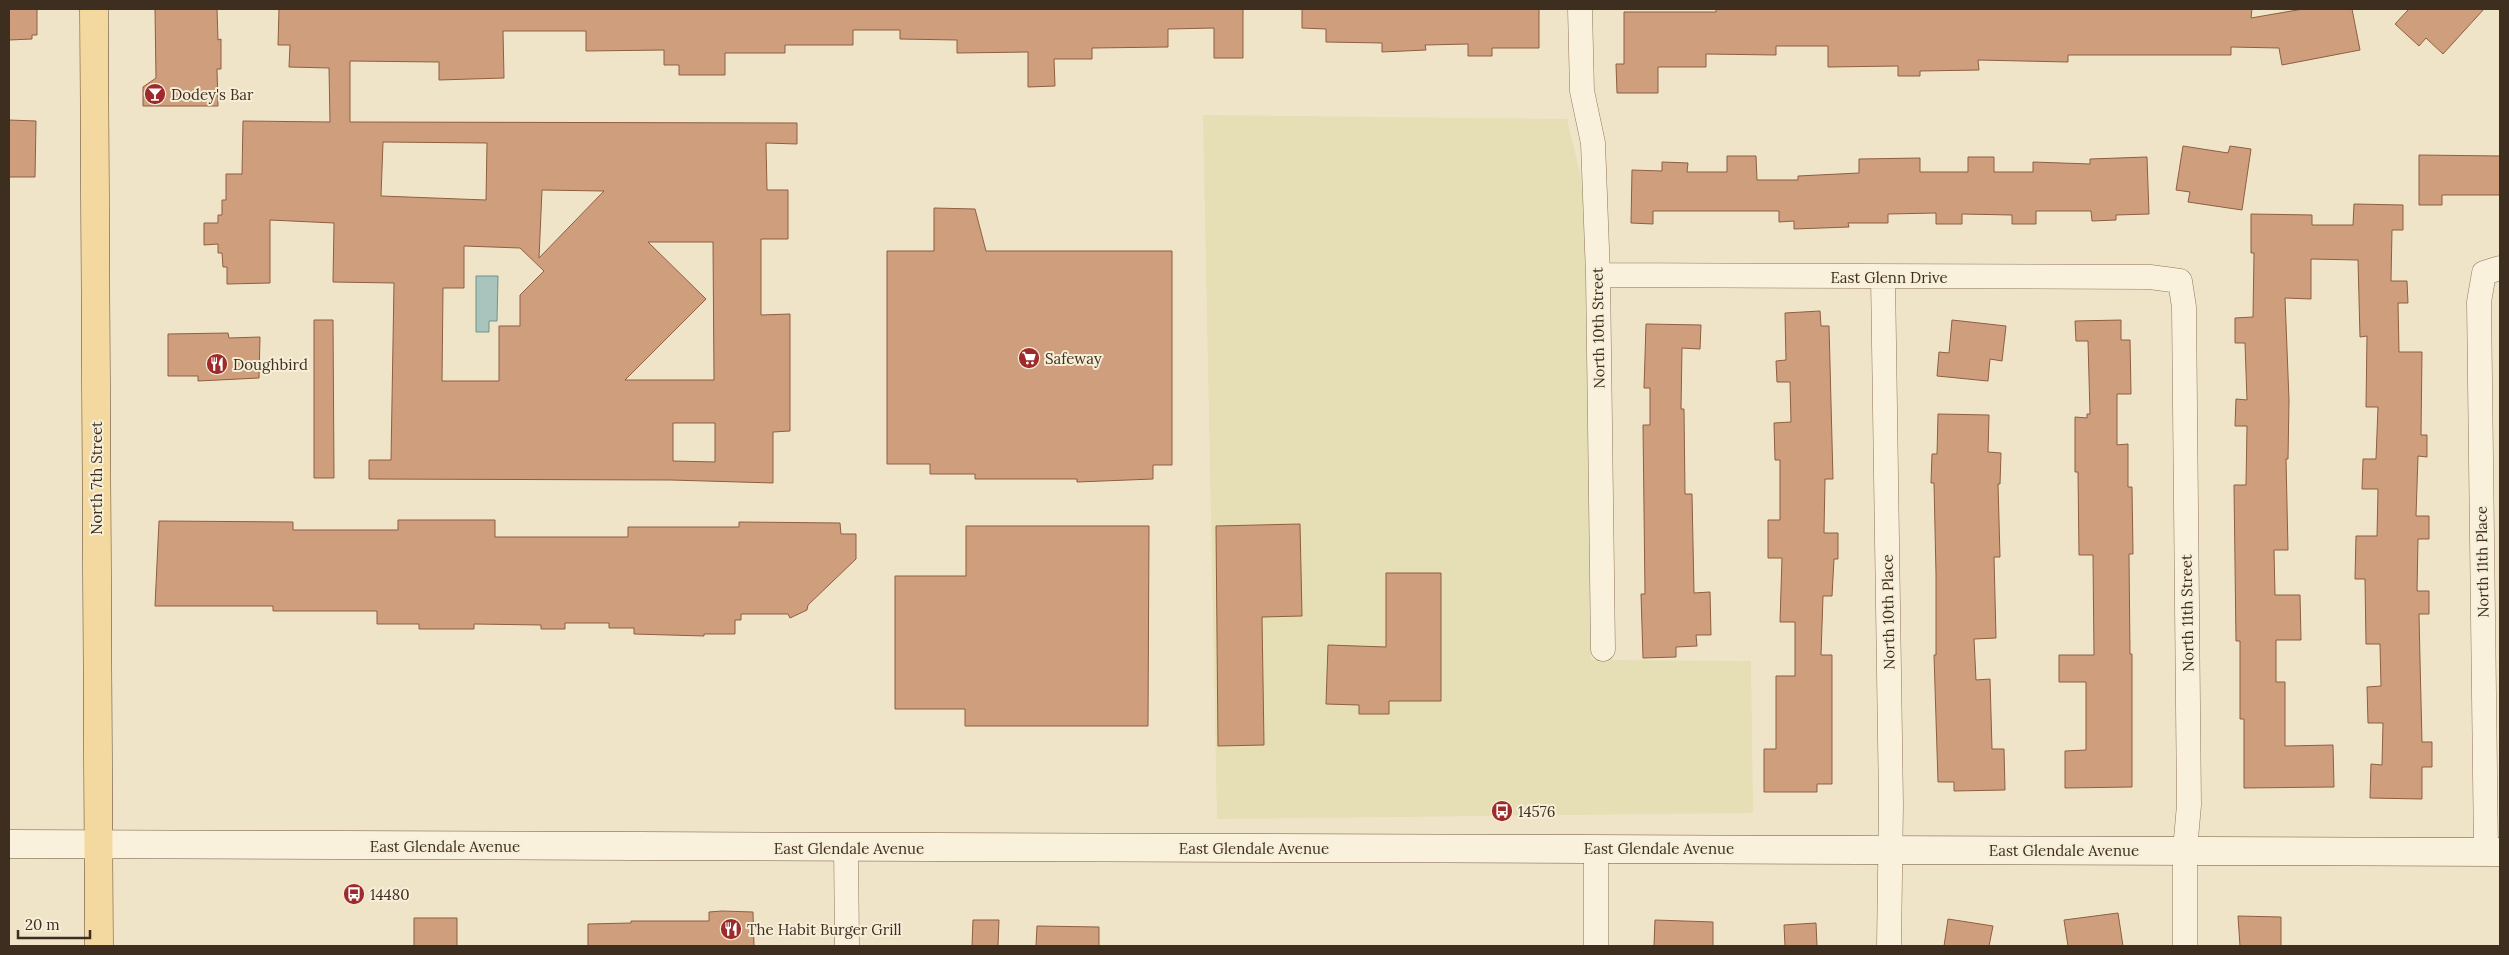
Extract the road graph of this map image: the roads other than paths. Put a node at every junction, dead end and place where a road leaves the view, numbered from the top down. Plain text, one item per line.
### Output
1 (94, 9) edge
2 (1580, 9) edge
3 (2492, 270) edge
4 (1598, 275) junction
5 (1883, 277) junction
6 (2180, 281) joint
7 (1603, 649) dead end
8 (9, 844) edge
9 (98, 845) junction
10 (846, 847) junction
11 (1596, 848) junction
12 (1890, 849) junction
13 (2185, 850) junction
14 (2493, 852) edge
15 (99, 946) edge
16 (847, 946) edge
17 (1596, 946) edge
18 (1889, 946) edge
19 (2186, 946) edge

1 - 9 main road, North 7th Street
2 - 4 street, North 10th Street
3 - 14 street, North 11th Place
4 - 5 street, East Glenn Drive
4 - 7 street, North 10th Street
5 - 6 street, East Glenn Drive
5 - 12 street, North 10th Place
6 - 13 street, North 11th Street
8 - 9 main road, East Glendale Avenue
9 - 10 main road, East Glendale Avenue
9 - 15 main road, North 7th Street
10 - 11 main road, East Glendale Avenue
10 - 16 street
11 - 12 main road, East Glendale Avenue
11 - 17 street
12 - 13 main road, East Glendale Avenue
12 - 18 street, North 10th Place
13 - 14 main road, East Glendale Avenue
13 - 19 street, North 11th Street

